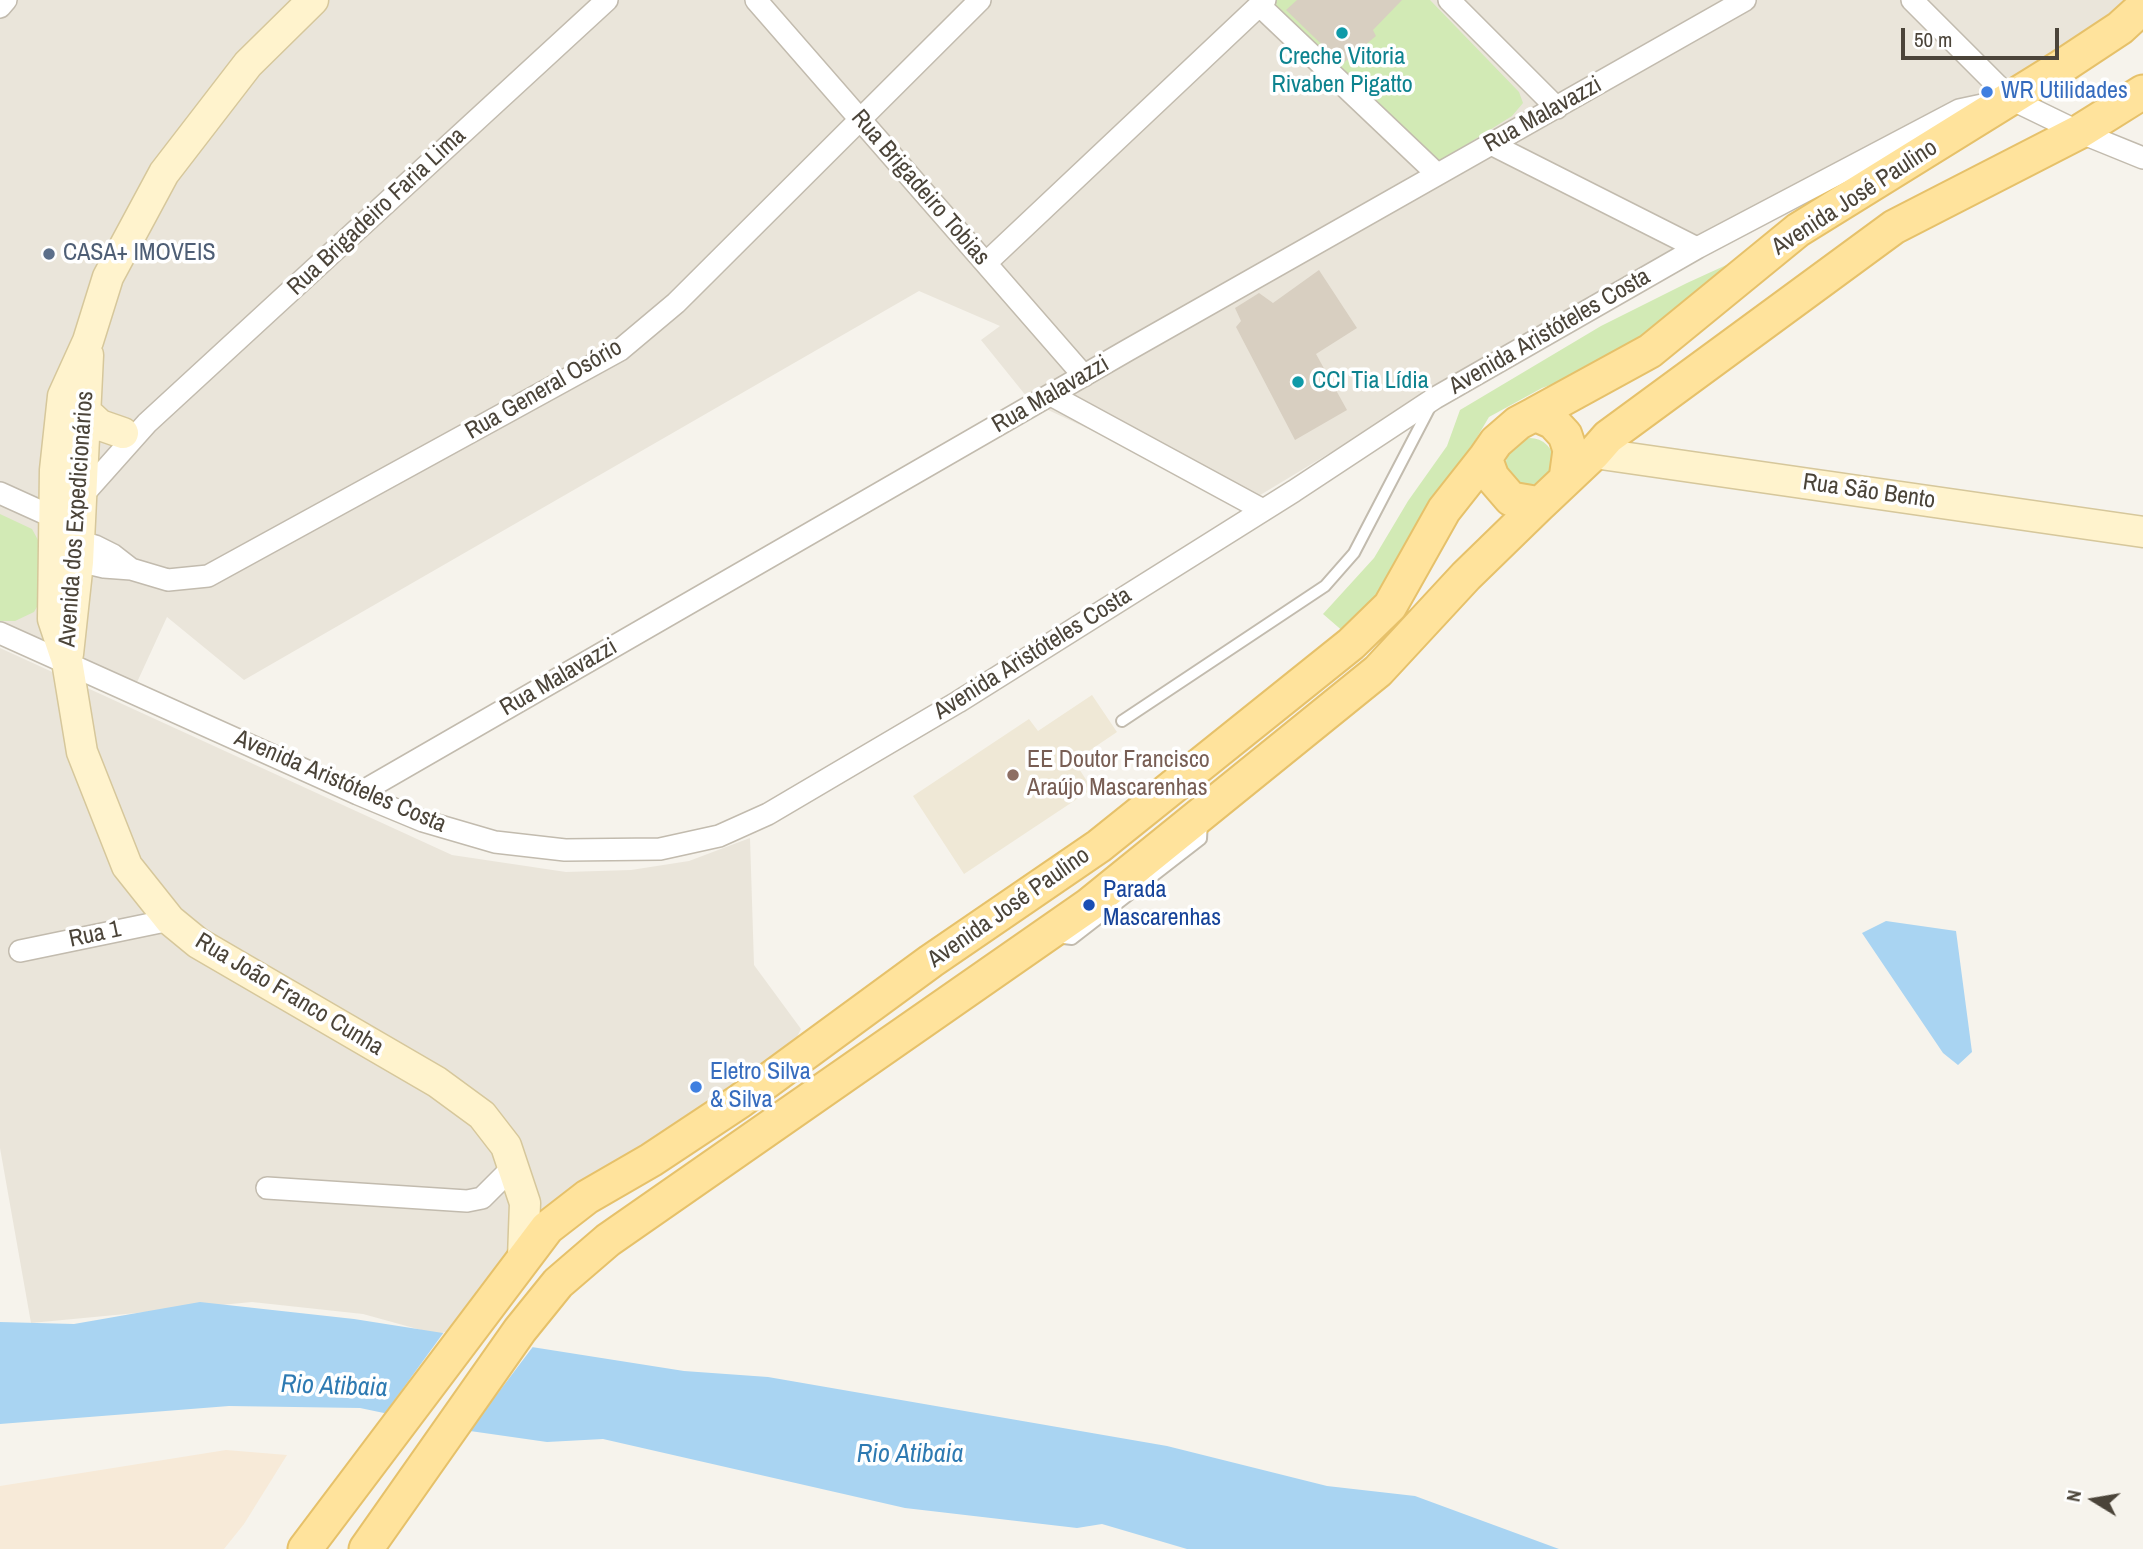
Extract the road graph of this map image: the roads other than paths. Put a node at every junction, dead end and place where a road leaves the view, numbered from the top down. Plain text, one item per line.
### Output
1 (6, 0) edge
2 (313, 0) edge
3 (607, 0) edge
4 (756, 0) edge
5 (980, 0) edge
6 (1449, 0) edge
7 (1745, 0) edge
8 (1912, 0) edge
9 (1262, 3) edge
10 (0, 7) edge
11 (2135, 18) edge
12 (2143, 92) edge
13 (2011, 99) junction
14 (1557, 108) junction
15 (859, 118) junction
16 (2079, 132) junction
17 (1491, 144) junction
18 (2143, 158) edge
19 (1437, 174) junction
20 (1697, 248) junction
21 (986, 263) junction
22 (88, 341) junction
23 (1084, 376) junction
24 (1051, 395) junction
25 (1435, 398) junction
26 (86, 412) junction
27 (1535, 414) junction
28 (135, 428) junction
29 (1565, 435) junction
30 (1594, 453) junction
31 (83, 454) junction
32 (1485, 458) junction
33 (55, 470) junction
34 (1566, 479) junction
35 (0, 493) edge
36 (81, 497) junction
37 (1540, 504) junction
38 (1263, 510) junction
39 (2143, 532) edge
40 (63, 543) junction
41 (0, 633) edge
42 (67, 661) junction
43 (1122, 721) dead end
44 (358, 794) junction
45 (170, 920) junction
46 (20, 951) dead end
47 (513, 1167) junction
48 (267, 1188) dead end
49 (523, 1258) junction
50 (305, 1549) edge
51 (366, 1549) edge

1 - 10 street
2 - 22 street, Avenida dos Expedicionários
3 - 28 street, Rua Brigadeiro Faria Lima
4 - 15 street, Rua Brigadeiro Tobias
5 - 15 street, Rua General Osório
6 - 14 street
7 - 14 street, Rua Malavazzi
8 - 13 street
9 - 19 street
9 - 21 street
11 - 13 main road, Avenida José Paulino
12 - 16 main road, Avenida José Paulino
13 - 16 street
13 - 20 street, Avenida Aristóteles Costa
13 - 27 main road, Avenida José Paulino
14 - 17 street, Rua Malavazzi
15 - 21 street, Rua Brigadeiro Tobias
15 - 40 street, Rua General Osório
16 - 18 street
16 - 30 main road, Avenida José Paulino
17 - 19 street, Rua Malavazzi
17 - 20 street
19 - 23 street, Rua Malavazzi
20 - 25 street, Avenida Aristóteles Costa
21 - 23 street, Rua Brigadeiro Tobias
22 - 26 street, Avenida dos Expedicionários
22 - 33 street, Avenida dos Expedicionários
23 - 24 street, Rua Malavazzi
24 - 38 street
24 - 44 street, Rua Malavazzi
25 - 38 street, Avenida Aristóteles Costa
25 - 43 lane
26 - 28 street
26 - 31 street, Avenida dos Expedicionários
27 - 29 main road
27 - 32 main road
28 - 31 street, Rua Brigadeiro Faria Lima
28 - 36 street, Rua Brigadeiro Faria Lima
29 - 30 main road
29 - 34 main road
30 - 34 main road, Avenida José Paulino
30 - 39 street, Rua São Bento
31 - 33 street, Rua Brigadeiro Faria Lima
31 - 36 street, Avenida dos Expedicionários
32 - 37 main road
32 - 49 main road, Avenida José Paulino
33 - 40 street, Avenida dos Expedicionários
34 - 37 main road
35 - 40 street, Rua General Osório
36 - 40 street, Avenida dos Expedicionários
37 - 51 main road, Avenida José Paulino
38 - 44 street, Avenida Aristóteles Costa
40 - 42 street, Avenida dos Expedicionários
41 - 42 street, Avenida Aristóteles Costa
42 - 44 street, Avenida Aristóteles Costa
42 - 45 street, Rua João Franco Cunha
45 - 46 street, Rua 1
45 - 47 street, Rua João Franco Cunha
47 - 48 street
47 - 49 street, Rua João Franco Cunha
49 - 50 main road, Avenida José Paulino

